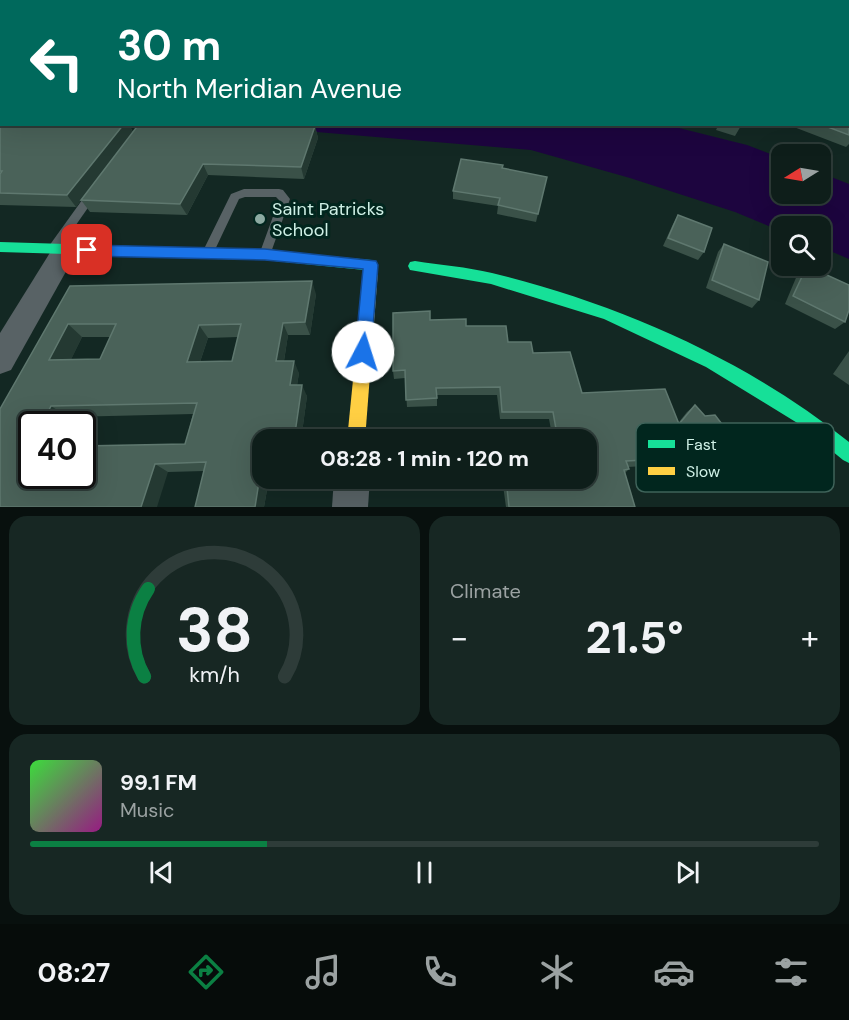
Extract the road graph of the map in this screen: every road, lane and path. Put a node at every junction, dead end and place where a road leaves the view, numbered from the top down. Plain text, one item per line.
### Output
1 (99, 186) edge
2 (0, 247) edge
3 (59, 250) junction
4 (208, 253) junction
5 (265, 255) junction
6 (415, 266) dead end
7 (0, 360) edge
8 (811, 423) edge
9 (357, 429) edge
10 (834, 442) edge
11 (849, 454) edge
12 (351, 489) edge
13 (350, 507) edge

1 - 3 lane
2 - 3 street
3 - 4 street
3 - 7 street
4 - 5 street
4 - 5 lane
5 - 9 street
6 - 8 street
10 - 11 street
12 - 13 street

